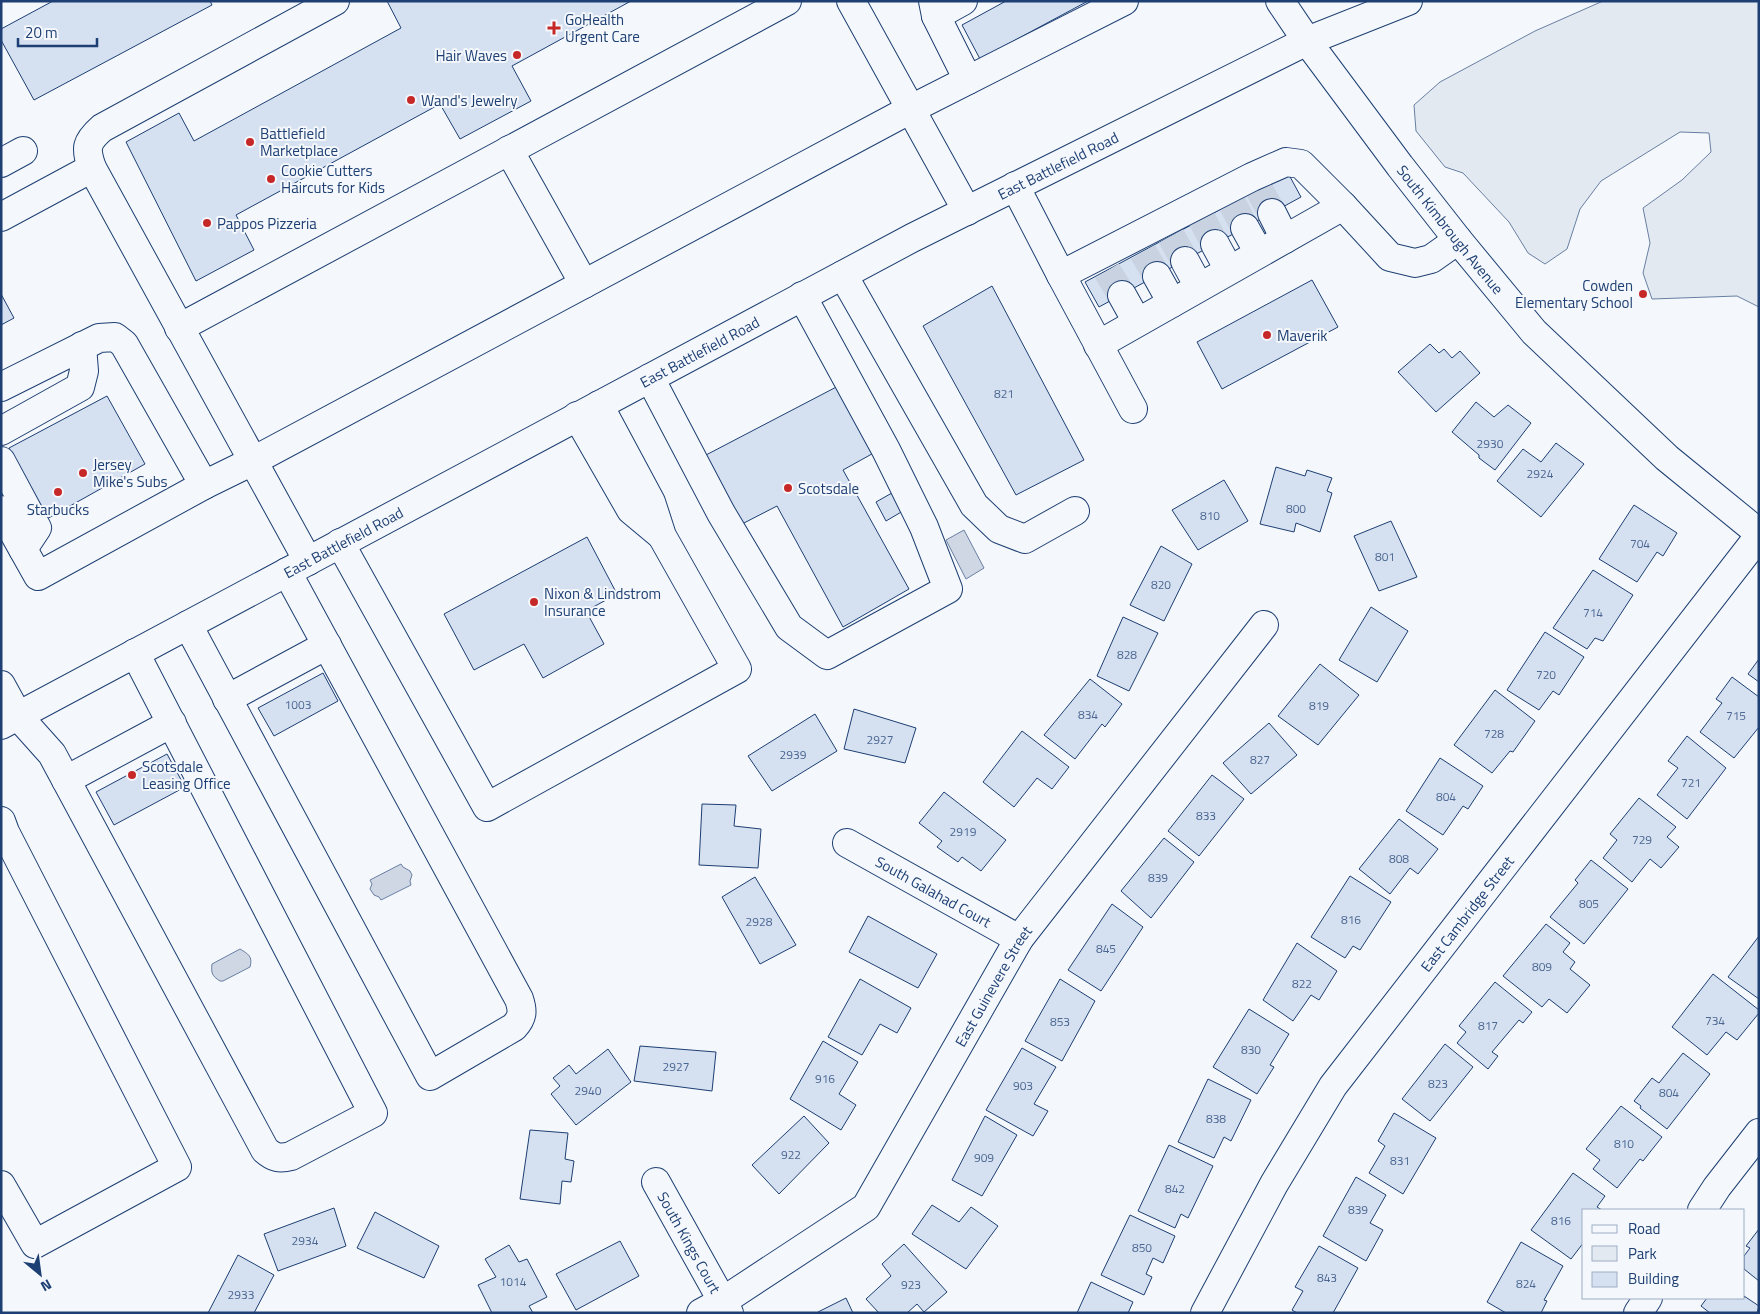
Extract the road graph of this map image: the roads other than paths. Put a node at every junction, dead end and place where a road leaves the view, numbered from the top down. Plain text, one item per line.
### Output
1 (335, 1) edge
2 (787, 1) edge
3 (851, 1) edge
4 (963, 1) edge
5 (1124, 1) edge
6 (1280, 1) edge
7 (1408, 1) edge
8 (934, 9) edge
9 (1307, 41) junction
10 (968, 80) junction
11 (911, 109) junction
12 (509, 150) junction
13 (92, 168) junction
14 (1015, 186) junction
15 (1343, 206) junction
16 (967, 211) junction
17 (1272, 213) tunnel mouth
18 (1, 217) edge
19 (1245, 228) tunnel mouth
20 (1285, 239) junction
21 (1458, 240) junction
22 (1216, 244) tunnel mouth
23 (1259, 253) junction
24 (1185, 261) tunnel mouth
25 (1229, 270) junction
26 (843, 275) junction
27 (1061, 275) junction
28 (1157, 276) tunnel mouth
29 (584, 284) junction
30 (1200, 287) junction
31 (1122, 295) tunnel mouth
32 (802, 296) junction
33 (1172, 303) junction
34 (1137, 322) junction
35 (180, 328) junction
36 (1098, 345) junction
37 (82, 346) junction
38 (650, 378) junction
39 (1, 387) edge
40 (1133, 410) dead end
41 (588, 411) junction
42 (1, 431) edge
43 (1, 461) edge
44 (253, 461) junction
45 (204, 485) junction
46 (1, 510) edge
47 (1075, 511) dead end
48 (1759, 534) edge
49 (340, 543) junction
50 (23, 549) junction
51 (298, 566) junction
52 (188, 625) junction
53 (1264, 625) dead end
54 (327, 645) junction
55 (135, 653) junction
56 (1, 685) edge
57 (228, 699) junction
58 (10, 720) edge
59 (172, 723) junction
60 (66, 780) junction
61 (2, 829) edge
62 (847, 843) dead end
63 (1018, 939) junction
64 (1759, 1133) edge
65 (656, 1182) dead end
66 (1, 1184) edge
67 (1703, 1209) edge
68 (1647, 1299) edge
69 (717, 1309) edge
70 (1205, 1313) edge
71 (1638, 1313) edge

1 - 13 street
2 - 12 street
3 - 11 street
4 - 8 street
5 - 10 street
6 - 9 street, South Kimbrough Avenue
7 - 9 street, East Battlefield Road
8 - 10 street
9 - 14 street, East Battlefield Road
9 - 21 street, South Kimbrough Avenue
10 - 11 street
11 - 16 street
11 - 29 street
12 - 29 street
12 - 35 street
13 - 18 street
13 - 35 street
14 - 16 street, East Battlefield Road
14 - 27 street
15 - 20 street
15 - 21 street
15 - 27 street
16 - 26 street, East Battlefield Road
17 - 20 street
19 - 23 street
20 - 23 street
21 - 48 street, South Kimbrough Avenue
22 - 25 street
23 - 25 street
24 - 30 street
25 - 30 street
26 - 32 street, East Battlefield Road
26 - 47 street
27 - 36 street
28 - 33 street
29 - 44 street
30 - 33 street
31 - 34 street
32 - 38 street, East Battlefield Road
32 - 38 street
33 - 34 street
34 - 36 street
35 - 44 street
36 - 40 street
37 - 39 street
37 - 42 street
37 - 45 street
38 - 41 street, East Battlefield Road
41 - 49 street, East Battlefield Road
41 - 49 street
43 - 50 street
44 - 45 street
44 - 51 street
45 - 50 street
46 - 50 street
48 - 70 street, East Cambridge Street
49 - 51 street, East Battlefield Road
51 - 52 street, East Battlefield Road
51 - 54 street
52 - 55 street, East Battlefield Road
52 - 57 street
53 - 63 street, East Guinevere Street
54 - 57 street
54 - 57 street
55 - 58 street, East Battlefield Road
55 - 59 street
56 - 58 street
58 - 60 street
59 - 60 street
59 - 60 street
61 - 66 street
62 - 63 street, South Galahad Court
63 - 69 street, East Guinevere Street
64 - 67 street
65 - 69 street, South Kings Court
68 - 71 street

